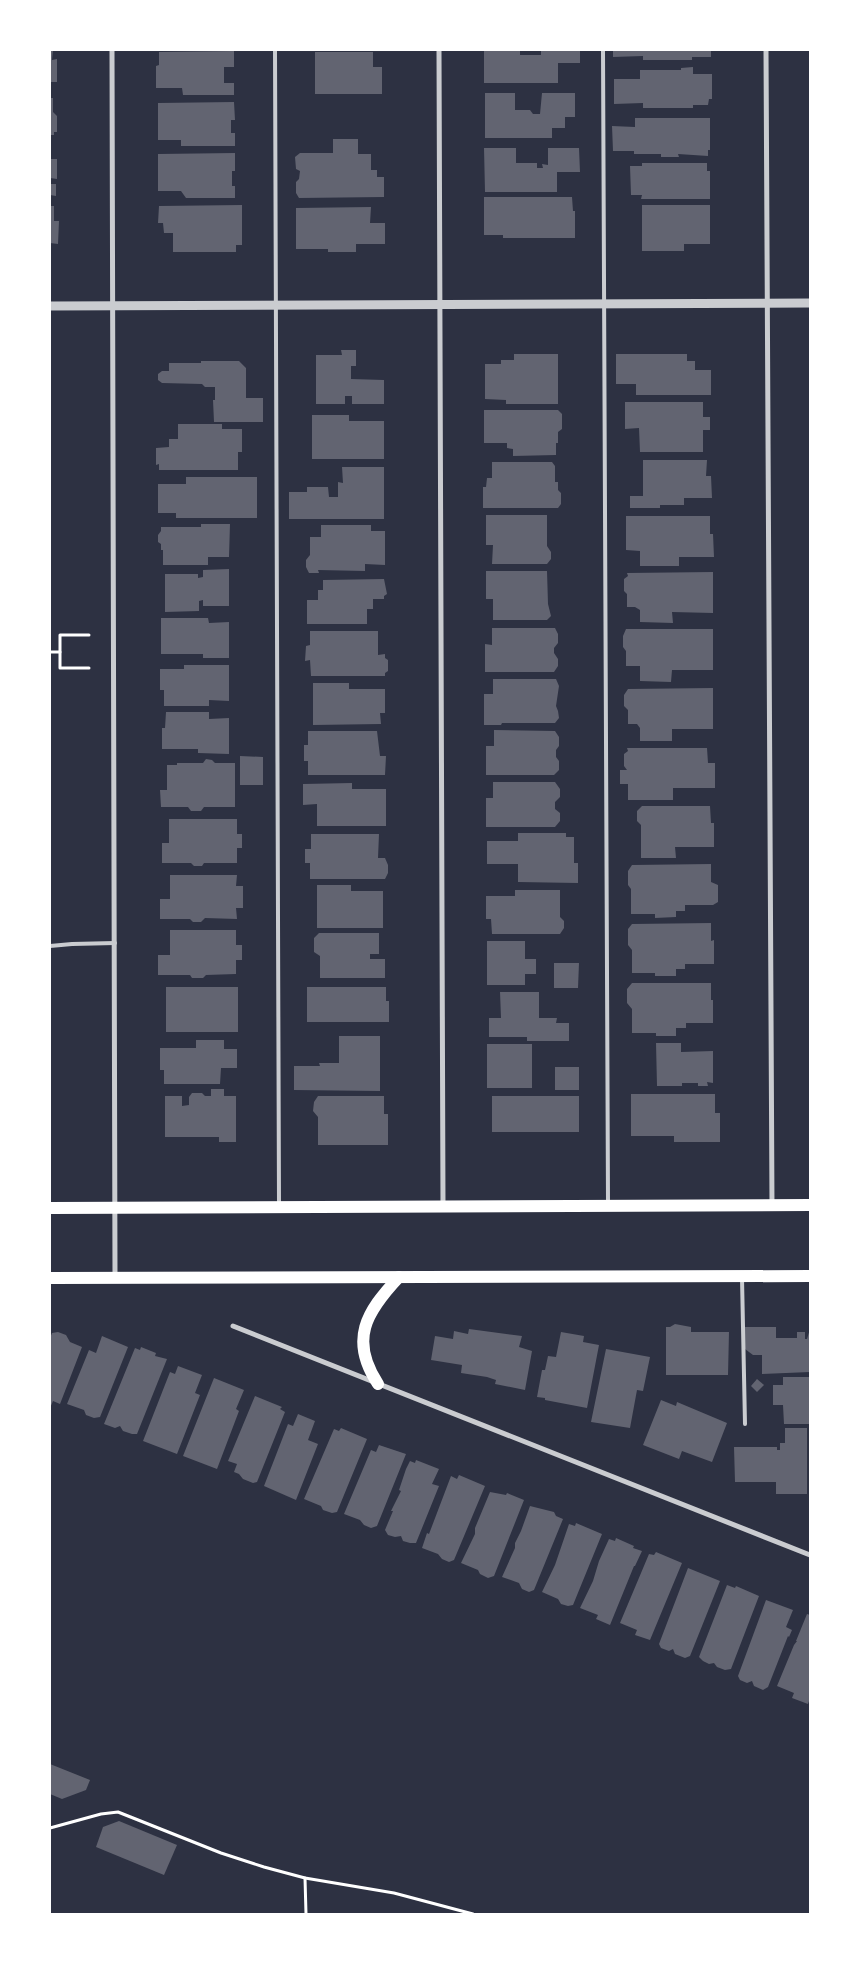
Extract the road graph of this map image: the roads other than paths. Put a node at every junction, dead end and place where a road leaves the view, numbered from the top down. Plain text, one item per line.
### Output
1 (112, 50) edge
2 (275, 50) edge
3 (439, 50) edge
4 (603, 50) edge
5 (766, 50) edge
6 (810, 303) edge
7 (440, 304) junction
8 (604, 304) junction
9 (768, 304) junction
10 (112, 305) junction
11 (276, 305) junction
12 (50, 306) edge
13 (115, 943) junction
14 (50, 946) edge
15 (772, 1205) junction
16 (810, 1205) edge
17 (444, 1206) junction
18 (608, 1206) junction
19 (115, 1207) junction
20 (279, 1207) junction
21 (50, 1208) edge
22 (742, 1276) junction
23 (810, 1276) edge
24 (398, 1277) junction
25 (50, 1278) edge
26 (116, 1278) junction
27 (233, 1326) dead end
28 (378, 1384) junction
29 (745, 1424) dead end
30 (810, 1556) edge

1 - 10 street
2 - 11 lane
3 - 7 street
4 - 8 lane
5 - 9 street
6 - 9 street
7 - 8 street
7 - 11 street
7 - 17 street
8 - 9 street
8 - 18 lane
9 - 15 street
10 - 11 street
10 - 12 street
10 - 13 street
11 - 20 lane
13 - 14 lane
13 - 19 street
15 - 16 main road
15 - 18 main road
17 - 18 main road
17 - 20 main road
19 - 20 main road
19 - 21 main road
19 - 26 street
22 - 23 main road
22 - 24 main road
22 - 29 lane
24 - 26 main road
24 - 28 main road
25 - 26 main road
27 - 28 street
28 - 30 street

